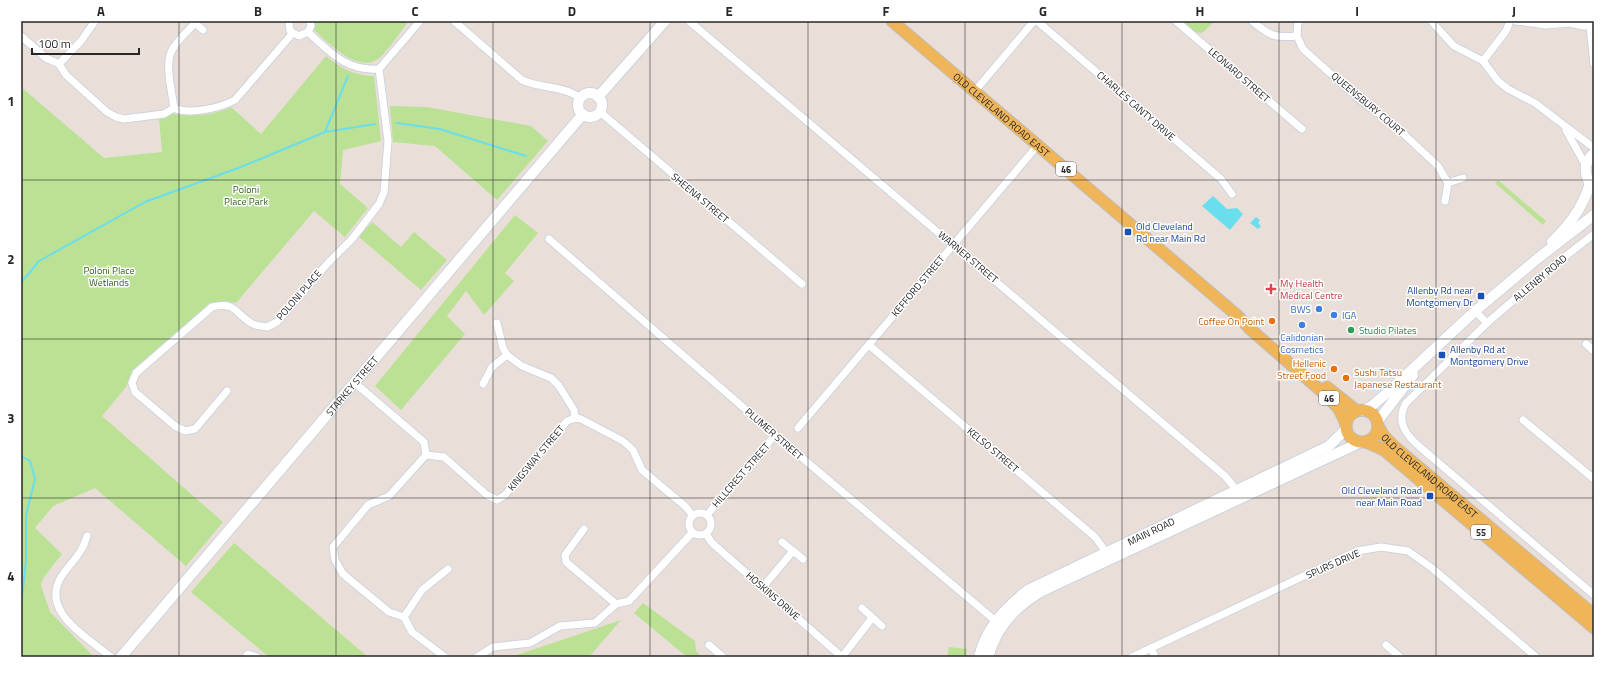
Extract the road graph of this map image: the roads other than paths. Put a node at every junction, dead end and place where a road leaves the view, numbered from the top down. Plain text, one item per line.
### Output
1 (95, 21) edge
2 (289, 21) edge
3 (310, 21) edge
4 (420, 21) edge
5 (454, 21) edge
6 (664, 21) edge
7 (689, 21) edge
8 (892, 21) edge
9 (1035, 21) edge
10 (1176, 21) edge
11 (1252, 21) edge
12 (1298, 21) edge
13 (1431, 21) edge
14 (1510, 21) edge
15 (1516, 21) edge
16 (194, 22) edge
17 (1592, 26) edge
18 (203, 30) dead end
19 (308, 32) junction
20 (292, 34) junction
21 (21, 36) edge
22 (1297, 36) junction
23 (1483, 61) junction
24 (59, 64) junction
25 (1594, 64) edge
26 (379, 69) junction
27 (975, 91) junction
28 (598, 97) junction
29 (580, 98) junction
30 (174, 108) junction
31 (599, 111) junction
32 (583, 114) junction
33 (1562, 124) junction
34 (1302, 129) dead end
35 (1038, 145) junction
36 (1594, 148) edge
37 (1594, 152) edge
38 (1586, 166) junction
39 (1463, 178) dead end
40 (1448, 183) junction
41 (1592, 187) edge
42 (1232, 194) dead end
43 (1446, 201) dead end
44 (1594, 215) edge
45 (1594, 234) edge
46 (549, 239) dead end
47 (953, 245) junction
48 (1538, 259) junction
49 (802, 284) dead end
50 (1475, 311) junction
51 (1239, 317) junction
52 (497, 323) dead end
53 (1487, 323) junction
54 (1586, 344) dead end
55 (868, 345) junction
56 (1594, 351) edge
57 (507, 354) junction
58 (1424, 359) junction
59 (355, 383) junction
60 (483, 384) dead end
61 (227, 391) dead end
62 (1360, 411) junction
63 (575, 418) junction
64 (1523, 420) dead end
65 (1377, 424) junction
66 (1346, 426) junction
67 (798, 428) dead end
68 (1404, 430) joint
69 (775, 435) junction
70 (1363, 442) junction
71 (426, 455) junction
72 (1594, 479) edge
73 (1236, 489) junction
74 (1242, 498) junction
75 (692, 515) junction
76 (707, 515) junction
77 (584, 529) dead end
78 (692, 533) junction
79 (706, 534) junction
80 (87, 536) dead end
81 (782, 542) dead end
82 (793, 551) junction
83 (1109, 556) junction
84 (803, 559) dead end
85 (448, 569) dead end
86 (763, 587) junction
87 (1591, 593) edge
88 (616, 604) junction
89 (1576, 606) junction
90 (862, 608) dead end
91 (1594, 615) edge
92 (404, 617) junction
93 (872, 618) junction
94 (999, 624) junction
95 (882, 626) dead end
96 (1594, 628) edge
97 (709, 645) dead end
98 (1386, 645) dead end
99 (1151, 648) junction
100 (111, 657) edge
101 (121, 657) edge
102 (246, 657) edge
103 (257, 657) edge
104 (445, 657) edge
105 (477, 657) edge
106 (723, 657) edge
107 (842, 657) edge
108 (979, 657) edge
109 (988, 657) edge
110 (1132, 657) edge
111 (1155, 657) edge
112 (1400, 657) edge
113 (1536, 657) edge

1 - 24 street
2 - 20 street
3 - 19 street
4 - 26 street
5 - 29 street
6 - 28 main road
7 - 47 street, WARNER STREET
8 - 27 main road, OLD CLEVELAND ROAD EAST / 46
9 - 27 street
9 - 42 street, CHARLES CANTY DRIVE
10 - 34 street, LEONARD STREET
11 - 22 street
12 - 22 street
13 - 23 street
14 - 23 street
15 - 17 street
16 - 18 street
16 - 30 street
17 - 25 street
19 - 20 street
19 - 26 street
20 - 30 street
21 - 24 street
22 - 40 street, QUEENSBURY COURT
23 - 33 street
24 - 30 street
26 - 61 street, POLONI PLACE
27 - 35 main road, OLD CLEVELAND ROAD EAST / 46
28 - 29 main road
28 - 31 main road
29 - 32 main road
31 - 32 main road
31 - 49 street, SHEENA STREET
32 - 59 main road, STARKEY STREET
33 - 36 street
33 - 38 street
35 - 47 street, KEFFORD STREET
35 - 51 main road, OLD CLEVELAND ROAD EAST / 46
37 - 38 main road
38 - 41 main road
39 - 40 street
40 - 43 street
41 - 48 main road, ALLENBY ROAD
44 - 48 main road, ALLENBY ROAD
45 - 53 street, ALLENBY ROAD
46 - 69 street, PLUMER STREET
47 - 55 street, KEFFORD STREET
47 - 73 street, WARNER STREET
48 - 50 main road, ALLENBY ROAD
50 - 53 street
50 - 58 main road, ALLENBY ROAD
51 - 62 main road, OLD CLEVELAND ROAD EAST / 46
51 - 66 main road, OLD CLEVELAND ROAD EAST / 46
52 - 57 street
53 - 68 street, ALLENBY ROAD
54 - 56 street
55 - 67 street, KEFFORD STREET
55 - 83 street, KELSO STREET
57 - 60 street
57 - 63 street
58 - 62 main road, ALLENBY ROAD
58 - 65 main road, ALLENBY ROAD
59 - 71 street
59 - 101 main road, STARKEY STREET
62 - 65 main road, 46
62 - 66 main road
63 - 71 street, KINGSWAY STREET
63 - 75 street
64 - 72 street
65 - 70 main road
65 - 89 main road, OLD CLEVELAND ROAD EAST / 55
66 - 70 main road, 46
66 - 73 main road, MAIN ROAD
68 - 87 street, OLD CLEVELAND ROAD EAST
69 - 76 street, HILLCREST STREET
69 - 94 street, PLUMER STREET
70 - 74 main road, MAIN ROAD
70 - 89 main road, OLD CLEVELAND ROAD EAST / 55
71 - 92 street
73 - 74 street, WARNER STREET
73 - 83 main road, MAIN ROAD
74 - 83 main road, MAIN ROAD
75 - 76 street
75 - 78 street
76 - 79 street
77 - 88 street
78 - 79 street
78 - 88 street
79 - 86 street, HOSKINS DRIVE
80 - 100 street
81 - 82 street
82 - 84 street
82 - 86 street
83 - 94 main road, MAIN ROAD
85 - 92 street
86 - 107 street, HOSKINS DRIVE
87 - 89 street
88 - 105 street
89 - 91 main road, OLD CLEVELAND ROAD EAST / 55
89 - 96 main road, OLD CLEVELAND ROAD EAST / 55
90 - 93 street
92 - 104 street
93 - 95 street
93 - 107 street
94 - 108 main road, MAIN ROAD
94 - 109 main road, MAIN ROAD
97 - 106 street
98 - 112 street
99 - 110 street, SPURS DRIVE
99 - 111 street
99 - 113 street, SPURS DRIVE
102 - 103 street

